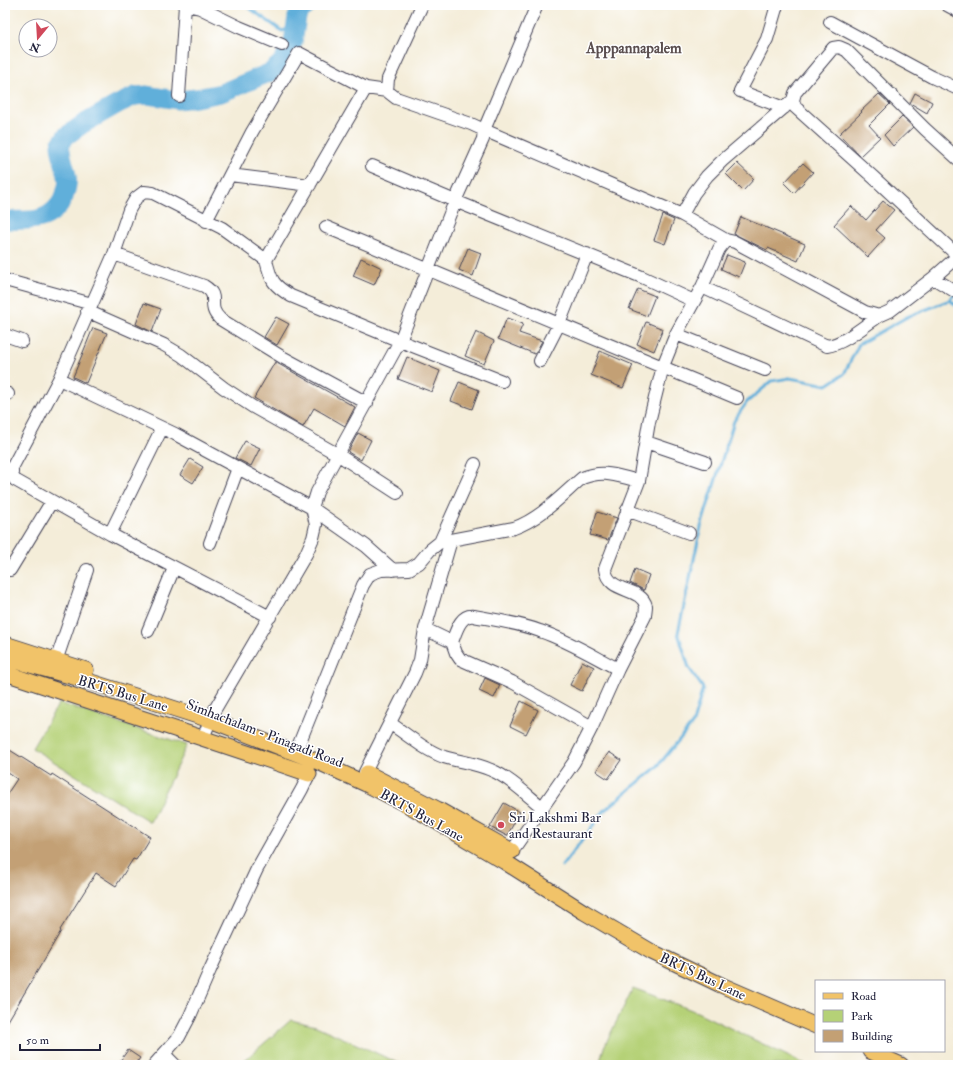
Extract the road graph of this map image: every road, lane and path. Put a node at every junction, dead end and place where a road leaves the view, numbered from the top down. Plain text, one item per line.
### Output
1 (185, 5) edge
2 (422, 5) edge
3 (537, 5) edge
4 (777, 5) edge
5 (947, 5) edge
6 (958, 11) edge
7 (830, 22) dead end
8 (282, 45) dead end
9 (366, 88) junction
10 (958, 89) edge
11 (387, 91) junction
12 (179, 96) dead end
13 (793, 100) junction
14 (784, 108) junction
15 (484, 130) junction
16 (958, 159) edge
17 (372, 166) dead end
18 (230, 175) junction
19 (310, 185) junction
20 (455, 201) junction
21 (682, 215) junction
22 (206, 221) junction
23 (326, 227) dead end
24 (726, 240) junction
25 (114, 254) junction
26 (587, 254) junction
27 (958, 256) edge
28 (266, 260) junction
29 (428, 270) junction
30 (933, 278) junction
31 (5, 280) edge
32 (702, 286) junction
33 (958, 293) edge
34 (694, 301) junction
35 (89, 308) junction
36 (879, 316) junction
37 (559, 324) junction
38 (676, 334) junction
39 (5, 335) edge
40 (22, 341) dead end
41 (400, 341) junction
42 (540, 361) dead end
43 (662, 366) junction
44 (765, 370) dead end
45 (59, 379) junction
46 (502, 381) dead end
47 (737, 398) dead end
48 (367, 403) junction
49 (162, 428) junction
50 (646, 442) junction
51 (337, 454) junction
52 (705, 462) dead end
53 (475, 464) dead end
54 (238, 468) junction
55 (639, 481) junction
56 (397, 493) dead end
57 (52, 501) junction
58 (312, 508) junction
59 (628, 510) junction
60 (689, 533) dead end
61 (110, 534) junction
62 (446, 541) junction
63 (210, 543) dead end
64 (174, 568) junction
65 (10, 570) dead end
66 (87, 570) dead end
67 (393, 570) junction
68 (270, 617) junction
69 (425, 629) junction
70 (148, 631) dead end
71 (452, 642) junction
72 (5, 644) edge
73 (5, 658) edge
74 (56, 661) junction
75 (618, 669) junction
76 (5, 673) edge
77 (212, 716) junction
78 (390, 723) junction
79 (592, 727) junction
80 (204, 738) junction
81 (299, 744) junction
82 (365, 772) junction
83 (308, 774) joint
84 (543, 808) junction
85 (512, 851) joint
86 (815, 1026) edge
87 (872, 1052) edge
88 (164, 1054) junction
89 (154, 1065) edge
90 (176, 1065) edge
91 (901, 1065) edge

1 - 8 street
1 - 12 street
2 - 11 street
3 - 15 street
4 - 14 street
5 - 6 street
7 - 10 street
9 - 11 street
9 - 18 street
9 - 19 street
11 - 15 street
13 - 14 street
13 - 16 street
13 - 27 street
14 - 21 street
15 - 20 street
15 - 21 street
17 - 20 street
18 - 19 street
18 - 22 street
19 - 28 street
20 - 26 street
20 - 29 street
21 - 24 street
22 - 25 street
22 - 28 street
23 - 29 street
24 - 32 street
24 - 36 street
25 - 35 street
25 - 48 street
26 - 34 street
26 - 37 street
27 - 30 street
28 - 41 street
29 - 37 street
29 - 41 street
30 - 33 street
30 - 36 street
31 - 35 street
32 - 34 street
32 - 36 street
34 - 38 street
35 - 45 street
35 - 51 street
37 - 42 street
37 - 43 street
38 - 43 street
38 - 44 street
39 - 40 street
41 - 46 street
41 - 48 street
43 - 47 street
43 - 50 street
45 - 49 street
45 - 57 street
48 - 51 street
49 - 54 street
49 - 61 street
50 - 52 street
50 - 55 street
51 - 56 street
51 - 58 street
53 - 62 street
54 - 58 street
54 - 63 street
55 - 59 street
55 - 62 street
57 - 61 street
57 - 65 street
58 - 67 street
58 - 68 street
59 - 60 street
59 - 75 street
61 - 64 street
62 - 67 street
62 - 69 street
64 - 68 street
64 - 70 street
66 - 74 street
67 - 81 street
68 - 77 street
69 - 71 street
69 - 78 street
71 - 75 street
71 - 79 street
72 - 74 main road, Simhachalam - Pinagadi Road
73 - 77 main road, BRTS Bus Lane
74 - 77 main road, Simhachalam - Pinagadi Road
75 - 79 street
76 - 80 main road, Simhachalam - Pinagadi Road
77 - 80 street
77 - 81 main road, Simhachalam - Pinagadi Road
77 - 86 main road, BRTS Bus Lane
78 - 82 street
78 - 84 street
79 - 84 street
80 - 83 main road, Simhachalam - Pinagadi Road
81 - 82 main road, Simhachalam - Pinagadi Road
82 - 85 main road, Simhachalam - Pinagadi Road
83 - 88 street
84 - 85 street
87 - 91 main road
88 - 89 street
88 - 90 street

